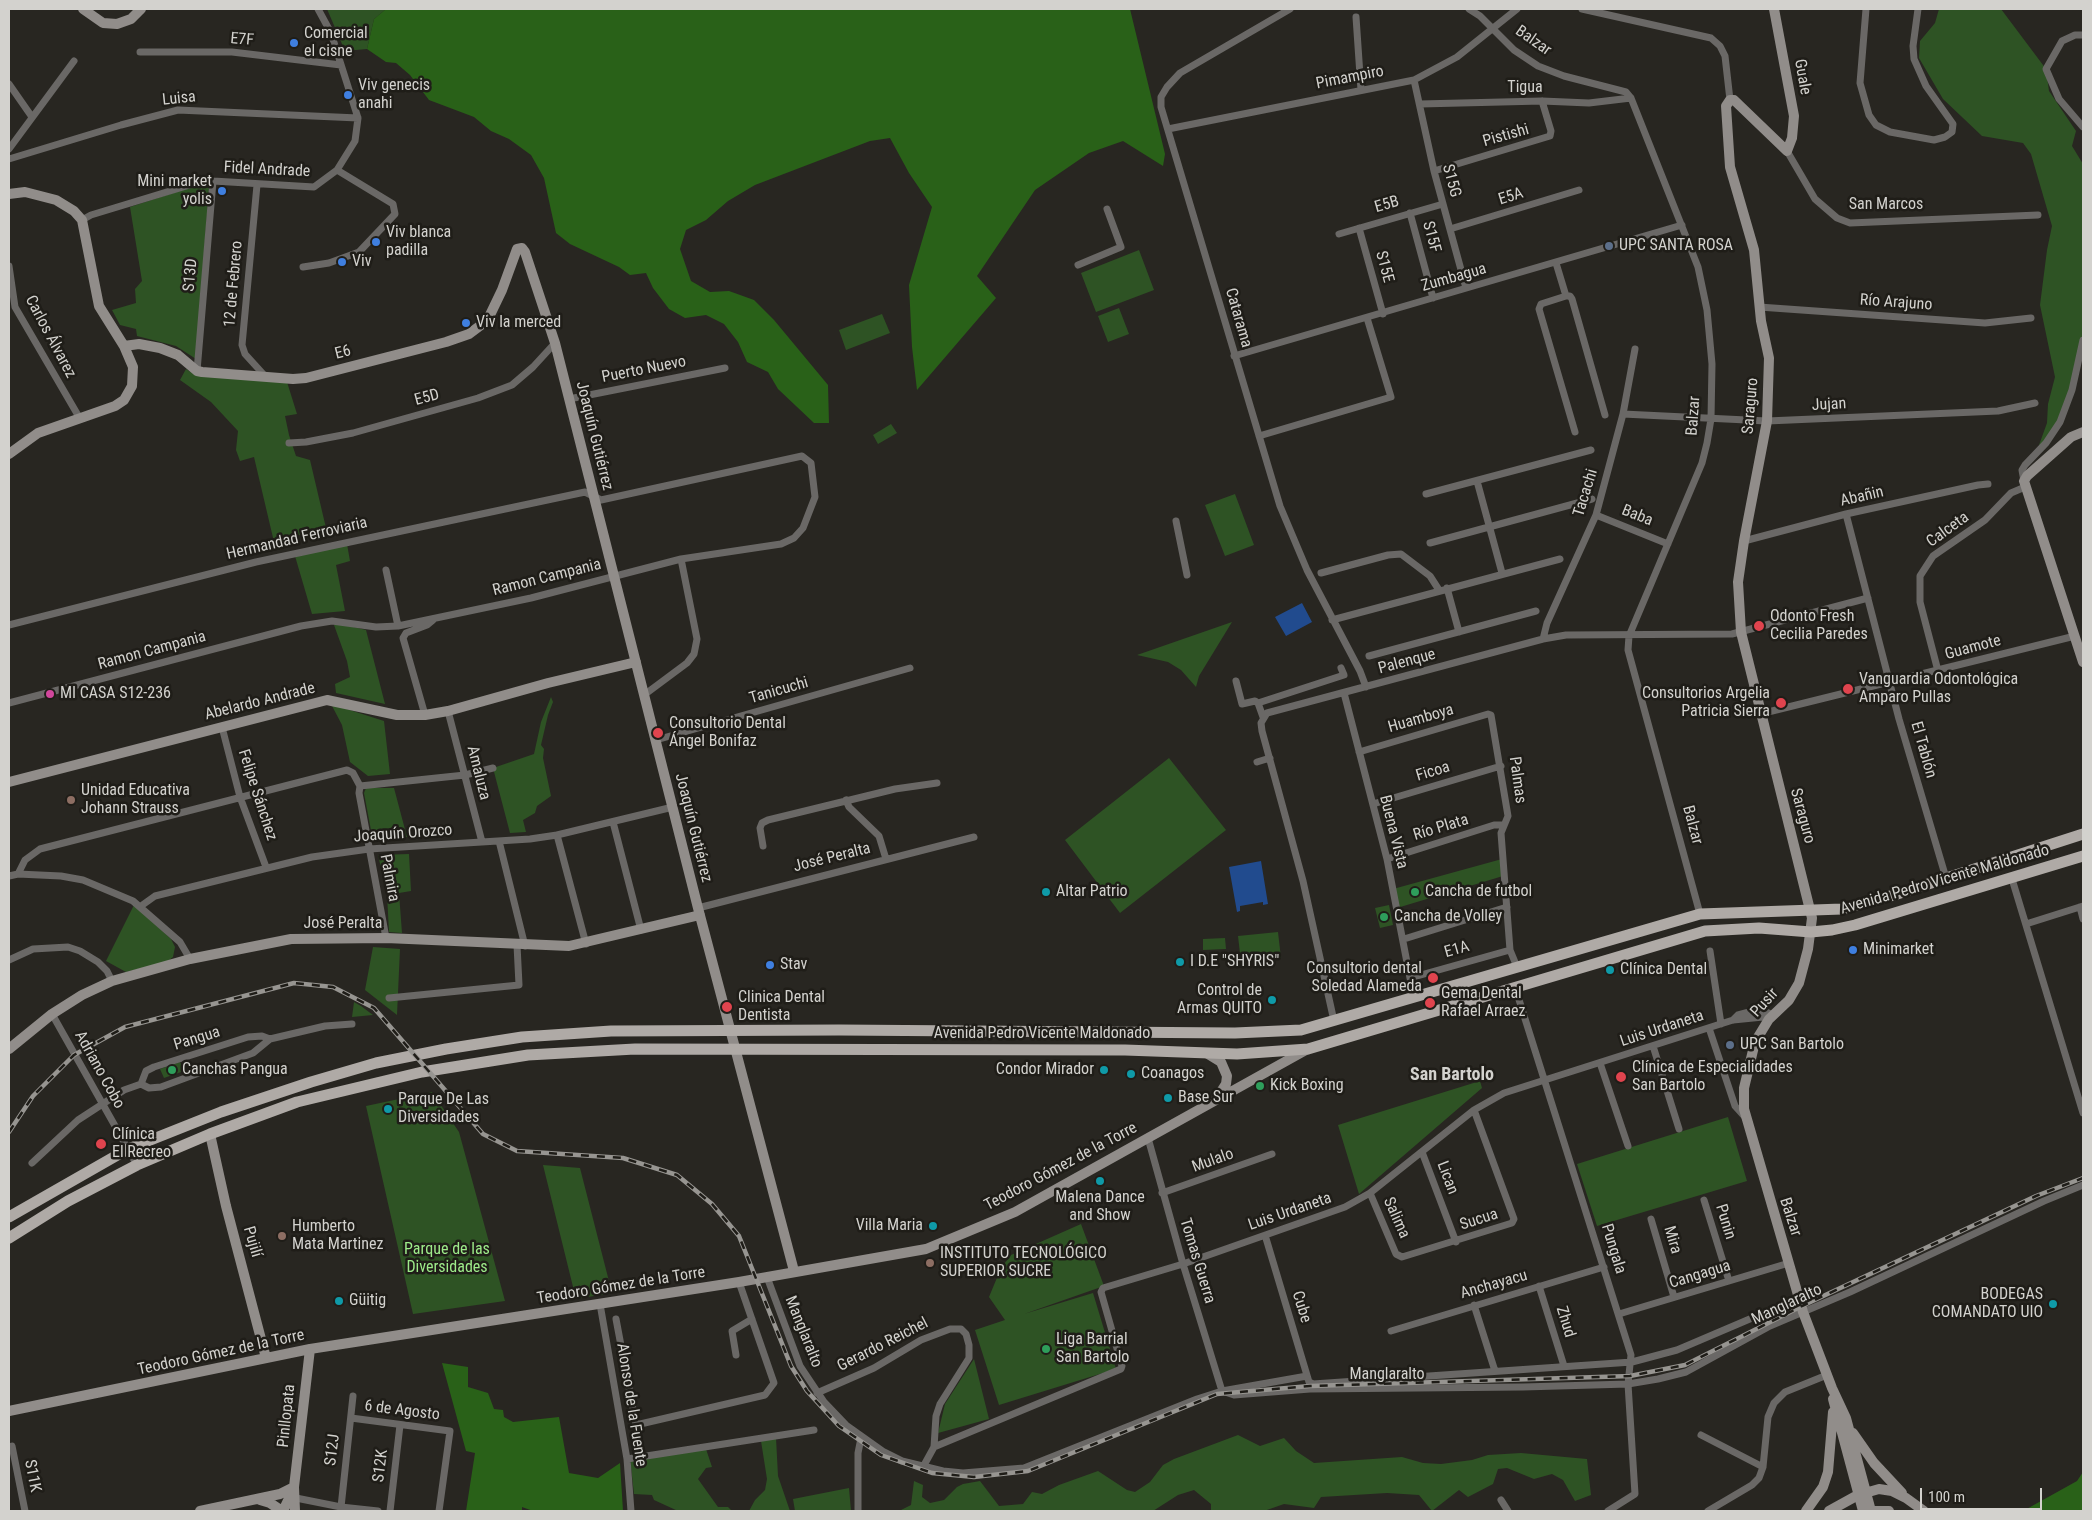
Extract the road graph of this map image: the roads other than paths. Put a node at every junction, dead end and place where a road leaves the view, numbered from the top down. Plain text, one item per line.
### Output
1 (83, 9) edge
2 (141, 9) edge
3 (318, 9) edge
4 (1290, 9) edge
5 (1469, 9) edge
6 (1517, 9) edge
7 (1582, 9) edge
8 (1774, 9) edge
9 (1866, 9) edge
10 (1918, 9) edge
11 (1356, 17) dead end
12 (1493, 29) junction
13 (2083, 35) edge
14 (140, 52) dead end
15 (74, 61) dead end
16 (341, 65) junction
17 (1414, 80) junction
18 (9, 84) edge
19 (1361, 90) junction
20 (1631, 98) junction
21 (1730, 100) junction
22 (1542, 101) junction
23 (1420, 104) junction
24 (32, 117) junction
25 (358, 118) junction
26 (2083, 127) edge
27 (1168, 129) junction
28 (9, 149) edge
29 (1787, 151) junction
30 (9, 160) edge
31 (337, 170) junction
32 (1434, 171) junction
33 (213, 181) junction
34 (257, 185) junction
35 (1579, 190) dead end
36 (9, 194) edge
37 (1443, 204) junction
38 (1107, 209) dead end
39 (1410, 213) junction
40 (2038, 216) dead end
41 (82, 220) junction
42 (1682, 226) junction
43 (1359, 228) junction
44 (1450, 229) junction
45 (1339, 234) dead end
46 (522, 248) joint
47 (1556, 263) junction
48 (1078, 265) dead end
49 (9, 266) edge
50 (304, 267) dead end
51 (1466, 288) junction
52 (1566, 296) junction
53 (1433, 298) junction
54 (1759, 307) junction
55 (1383, 314) junction
56 (1367, 318) junction
57 (2031, 318) dead end
58 (2083, 340) edge
59 (555, 343) junction
60 (124, 346) junction
61 (1635, 349) dead end
62 (1234, 356) junction
63 (725, 368) dead end
64 (197, 371) junction
65 (265, 376) junction
66 (569, 399) junction
67 (2035, 403) dead end
68 (1623, 414) junction
69 (1605, 415) dead end
70 (79, 418) junction
71 (1711, 420) junction
72 (1767, 421) junction
73 (1575, 432) dead end
74 (2083, 432) edge
75 (1258, 436) junction
76 (289, 443) dead end
77 (1591, 450) dead end
78 (9, 454) edge
79 (1477, 481) junction
80 (1988, 484) dead end
81 (2024, 484) junction
82 (1426, 494) dead end
83 (594, 496) junction
84 (1592, 499) dead end
85 (1846, 514) junction
86 (1596, 515) junction
87 (1176, 522) dead end
88 (1490, 527) junction
89 (1744, 541) junction
90 (1430, 543) dead end
91 (1668, 544) junction
92 (681, 559) junction
93 (1560, 559) dead end
94 (386, 570) dead end
95 (1321, 573) dead end
96 (1502, 573) junction
97 (614, 575) junction
98 (1187, 575) dead end
99 (1446, 588) junction
100 (1439, 590) junction
101 (1868, 598) junction
102 (1536, 611) dead end
103 (433, 619) junction
104 (1332, 620) junction
105 (9, 625) edge
106 (398, 626) junction
107 (1459, 632) junction
108 (1741, 632) junction
109 (1629, 636) junction
110 (2075, 636) junction
111 (1543, 639) junction
112 (1369, 656) dead end
113 (636, 662) junction
114 (2083, 662) edge
115 (910, 668) dead end
116 (1341, 668) dead end
117 (1938, 671) junction
118 (1236, 681) dead end
119 (1890, 682) junction
120 (1366, 687) junction
121 (1344, 693) junction
122 (644, 695) junction
123 (9, 703) edge
124 (1258, 703) junction
125 (448, 711) junction
126 (1760, 714) junction
127 (425, 715) junction
128 (1491, 715) joint
129 (1263, 717) junction
130 (223, 731) dead end
131 (656, 740) junction
132 (1359, 752) junction
133 (1270, 758) junction
134 (1257, 762) dead end
135 (1501, 766) junction
136 (493, 768) dead end
137 (465, 775) junction
138 (9, 782) edge
139 (937, 783) dead end
140 (360, 786) junction
141 (240, 798) junction
142 (846, 800) junction
143 (1373, 804) junction
144 (673, 807) junction
145 (613, 822) junction
146 (1504, 825) junction
147 (2083, 834) edge
148 (556, 835) junction
149 (974, 837) dead end
150 (499, 841) junction
151 (482, 842) junction
152 (763, 846) dead end
153 (369, 849) junction
154 (2083, 856) edge
155 (886, 859) junction
156 (1386, 859) junction
157 (266, 867) junction
158 (18, 874) junction
159 (9, 876) edge
160 (1946, 878) junction
161 (2012, 879) junction
162 (141, 906) junction
163 (1507, 907) junction
164 (2082, 907) edge
165 (699, 911) junction
166 (1811, 911) junction
167 (1700, 914) junction
168 (2083, 919) edge
169 (2026, 924) junction
170 (641, 930) junction
171 (1811, 932) junction
172 (386, 938) junction
173 (1404, 939) junction
174 (586, 944) junction
175 (521, 946) junction
176 (1510, 950) junction
177 (1710, 951) dead end
178 (190, 959) junction
179 (9, 960) edge
180 (1517, 967) junction
181 (1410, 978) joint
182 (112, 981) junction
183 (1515, 987) junction
184 (389, 998) dead end
185 (52, 1014) junction
186 (1771, 1017) junction
187 (1334, 1022) junction
188 (352, 1024) dead end
189 (1721, 1024) junction
190 (1709, 1028) junction
191 (732, 1030) junction
192 (270, 1039) junction
193 (1653, 1046) junction
194 (9, 1048) edge
195 (736, 1049) junction
196 (1308, 1049) junction
197 (1208, 1054) junction
198 (1600, 1063) junction
199 (1545, 1080) junction
200 (141, 1084) junction
201 (101, 1103) junction
202 (1208, 1105) junction
203 (1474, 1110) junction
204 (2083, 1113) edge
205 (1744, 1116) junction
206 (1679, 1129) dead end
207 (210, 1134) junction
208 (1148, 1138) junction
209 (1628, 1146) dead end
210 (128, 1150) junction
211 (1422, 1152) junction
212 (1272, 1154) dead end
213 (32, 1162) dead end
214 (137, 1165) junction
215 (2083, 1185) edge
216 (1162, 1193) junction
217 (1370, 1193) junction
218 (1704, 1200) dead end
219 (9, 1217) edge
220 (1651, 1219) dead end
221 (1265, 1235) junction
222 (9, 1238) edge
223 (1456, 1242) junction
224 (1396, 1254) joint
225 (1789, 1263) junction
226 (1183, 1264) junction
227 (1604, 1267) junction
228 (794, 1271) junction
229 (767, 1277) junction
230 (1729, 1281) junction
231 (739, 1282) junction
232 (1539, 1286) junction
233 (1674, 1297) junction
234 (1799, 1298) junction
235 (600, 1304) junction
236 (1474, 1305) junction
237 (1803, 1312) junction
238 (1619, 1314) junction
239 (616, 1319) dead end
240 (752, 1319) junction
241 (1391, 1331) dead end
242 (310, 1349) junction
243 (736, 1355) dead end
244 (266, 1358) junction
245 (1632, 1362) junction
246 (1564, 1366) junction
247 (1495, 1371) junction
248 (1827, 1375) junction
249 (1307, 1376) junction
250 (1314, 1384) joint
251 (1628, 1384) junction
252 (1832, 1388) junction
253 (1222, 1391) junction
254 (817, 1393) junction
255 (353, 1396) dead end
256 (1834, 1404) junction
257 (9, 1411) edge
258 (351, 1418) junction
259 (1846, 1418) junction
260 (400, 1425) junction
261 (814, 1430) dead end
262 (1701, 1435) dead end
263 (861, 1438) junction
264 (10, 1446) edge
265 (934, 1448) junction
266 (627, 1459) junction
267 (923, 1467) junction
268 (1764, 1468) junction
269 (294, 1487) junction
270 (1862, 1494) junction
271 (296, 1498) junction
272 (1906, 1498) junction
273 (256, 1500) junction
274 (1501, 1500) dead end
275 (341, 1507) junction
276 (25, 1511) edge
277 (200, 1511) edge
278 (282, 1511) edge
279 (295, 1511) edge
280 (378, 1511) edge
281 (390, 1511) edge
282 (439, 1511) edge
283 (631, 1511) edge
284 (858, 1511) edge
285 (1508, 1511) edge
286 (1608, 1511) edge
287 (1708, 1511) edge
288 (1806, 1511) edge
289 (1829, 1511) edge
290 (1863, 1511) edge
291 (1870, 1511) edge
292 (1889, 1511) edge
293 (1924, 1511) edge

1 - 2 street
3 - 16 street, Fidel Andrade
4 - 27 street, Catarama
5 - 12 street, Balzar
6 - 12 street, Pimampiro
7 - 21 street, Saraguro
8 - 29 street, Guale
9 - 10 street
11 - 19 street
12 - 17 street, Pimampiro
12 - 20 street, Balzar
13 - 26 street
14 - 16 street, E7F
15 - 24 street
16 - 25 street, Fidel Andrade
17 - 19 street, Pimampiro
17 - 23 street, S15G
18 - 24 street
19 - 27 street, Pimampiro
20 - 22 street, Tigua
20 - 42 street, Balzar
21 - 29 street, San Marcos
21 - 54 street, Saraguro
22 - 23 street, Tigua
22 - 32 street, Pistishi
23 - 32 street, S15G
24 - 28 street
25 - 30 street, Luisa
25 - 31 street, Fidel Andrade
27 - 62 street, Catarama
29 - 40 street, San Marcos
31 - 34 street, Fidel Andrade
31 - 50 street
32 - 37 street, S15G
33 - 34 street, Fidel Andrade
33 - 41 street, Fidel Andrade
33 - 64 street, S13D
34 - 65 street, 12 de Febrero
35 - 44 street, E5A
36 - 41 street
37 - 39 street, E5B
37 - 44 street, S15G
38 - 48 street
39 - 43 street, E5B
39 - 53 street, S15F
41 - 60 street
42 - 47 street, Zumbagua
42 - 71 street, Balzar
43 - 45 street, E5B
43 - 55 street, S15E
44 - 51 street, S15G
46 - 59 street, Joaquín Gutiérrez
46 - 65 street, E6
47 - 51 street, Zumbagua
47 - 52 street
49 - 70 street, Carlos Álvarez
51 - 53 street, Zumbagua
52 - 69 street
52 - 73 street
53 - 55 street, Zumbagua
54 - 57 street, Río Arajuno
54 - 72 street, Saraguro
55 - 56 street, Zumbagua
56 - 62 street, Zumbagua
56 - 75 street
58 - 81 street
59 - 66 street, Joaquín Gutiérrez
59 - 76 street, E5D
60 - 64 street
60 - 70 street
61 - 68 street, Tacachi
62 - 75 street, Catarama
63 - 66 street, Puerto Nuevo
64 - 65 street, E6
66 - 83 street, Joaquín Gutiérrez
67 - 72 street, Jujan
68 - 71 street, Jujan
68 - 86 street, Tacachi
70 - 78 street
71 - 72 street, Jujan
71 - 91 street, Balzar
72 - 89 street, Saraguro
74 - 81 street
75 - 104 street, Catarama
77 - 79 street
79 - 82 street
79 - 88 street
80 - 85 street, Abañin
81 - 110 street
81 - 117 street, Calceta
83 - 92 street, Ramon Campania
83 - 97 street, Joaquín Gutiérrez
83 - 105 street, Hermandad Ferroviaria
84 - 88 street
85 - 89 street, Abañin
85 - 101 street, El Tablón
86 - 91 street, Baba
86 - 111 street, Tacachi
87 - 98 street
88 - 90 street
88 - 96 street
89 - 108 street, Saraguro
91 - 109 street, Balzar
92 - 97 street, Ramon Campania
92 - 122 street
93 - 96 street
94 - 106 street
95 - 100 street
96 - 99 street
97 - 103 street, Ramon Campania
97 - 113 street, Joaquín Gutiérrez
99 - 100 street
99 - 107 street
100 - 104 street
101 - 108 street, Palenque
101 - 119 street, El Tablón
102 - 107 street
103 - 106 street, Ramon Campania
103 - 127 street
104 - 120 street, Catarama
106 - 123 street, Ramon Campania
107 - 112 street
108 - 109 street, Palenque
108 - 126 street, Saraguro
109 - 111 street, Palenque
109 - 167 street, Balzar
110 - 114 street
110 - 117 street, Guamote
111 - 120 street, Palenque
113 - 122 street, Joaquín Gutiérrez
113 - 125 street, Abelardo Andrade
115 - 131 street, Tanicuchi
116 - 124 street
117 - 119 street, Guamote
118 - 124 street
119 - 126 street, Guamote
119 - 160 street, El Tablón
120 - 121 street, Palenque
121 - 129 street, Palenque
121 - 132 street, Buena Vista
122 - 131 street, Joaquín Gutiérrez
124 - 129 street
125 - 127 street, Abelardo Andrade
125 - 137 street, Amaluza
126 - 166 street, Saraguro
127 - 138 street, Abelardo Andrade
128 - 132 street, Huamboya
128 - 135 street, Palmas
129 - 133 street
130 - 141 street, Felipe Sánchez
131 - 144 street, Joaquín Gutiérrez
132 - 143 street, Buena Vista
133 - 134 street
133 - 187 street
135 - 143 street, Ficoa
135 - 146 street, Palmas
136 - 137 street
137 - 140 street
137 - 151 street, Amaluza
139 - 142 street
140 - 141 street
140 - 153 street, Palmira
141 - 157 street, Felipe Sánchez
141 - 158 street
142 - 152 street
142 - 155 street
143 - 156 street, Buena Vista
144 - 145 street, Joaquín Orozco
144 - 165 street, Joaquín Gutiérrez
145 - 148 street, Joaquín Orozco
145 - 170 street
146 - 156 street, Río Plata
146 - 163 street, Palmas
147 - 160 main road, Avenida Pedro Vicente Maldonado
148 - 150 street, Joaquín Orozco
148 - 174 street
149 - 155 street, José Peralta
150 - 151 street, Joaquín Orozco
150 - 175 street
151 - 153 street, Joaquín Orozco
153 - 157 street, Joaquín Orozco
153 - 172 street, Palmira
154 - 161 main road, Avenida Pedro Vicente Maldonado
155 - 165 street, José Peralta
156 - 173 street, Buena Vista
157 - 162 street, Joaquín Orozco
158 - 159 street
158 - 162 street
160 - 166 main road, Avenida Pedro Vicente Maldonado
161 - 169 street
161 - 171 main road, Avenida Pedro Vicente Maldonado
162 - 178 street
163 - 173 street
163 - 176 street, Palmas
164 - 168 street
164 - 169 street
165 - 170 street, José Peralta
165 - 191 street, Joaquín Gutiérrez
166 - 167 main road, Avenida Pedro Vicente Maldonado
166 - 171 street, Pusir
167 - 180 main road, Avenida Pedro Vicente Maldonado
169 - 204 street
170 - 174 street, José Peralta
171 - 183 main road, Avenida Pedro Vicente Maldonado
171 - 186 street, Pusir
172 - 175 street, José Peralta
172 - 178 street, José Peralta
173 - 181 street, Buena Vista
174 - 175 street, José Peralta
175 - 184 street
176 - 180 street, Palmas
176 - 181 street, E1A
177 - 189 street
178 - 182 street, José Peralta
179 - 182 street
180 - 187 main road, Avenida Pedro Vicente Maldonado
182 - 185 street, José Peralta
183 - 196 main road, Avenida Pedro Vicente Maldonado
183 - 199 street, Pungala
185 - 194 street, José Peralta
185 - 201 street, Adriano Cobo
186 - 189 street, Luis Urdaneta
186 - 205 street, Pusir
187 - 191 main road, Avenida Pedro Vicente Maldonado
188 - 192 street, Pangua
189 - 190 street, Luis Urdaneta
190 - 193 street, Luis Urdaneta
190 - 205 street, Balzar
191 - 195 street, Joaquín Gutiérrez
191 - 210 main road, Avenida Pedro Vicente Maldonado
192 - 200 street, Pangua
192 - 200 street, Pangua
193 - 198 street, Luis Urdaneta
193 - 206 street
195 - 197 main road, Avenida Pedro Vicente Maldonado
195 - 207 main road, Avenida Pedro Vicente Maldonado
195 - 228 street, Joaquín Gutiérrez
196 - 197 main road, Avenida Pedro Vicente Maldonado
196 - 202 street, Teodoro Gómez de la Torre
197 - 202 street, Teodoro Gómez de la Torre
198 - 199 street, Luis Urdaneta
198 - 209 street
199 - 203 street, Luis Urdaneta
199 - 227 street, Pungala
200 - 201 street, Pangua
201 - 210 street, Adriano Cobo
201 - 213 street, Pangua
202 - 208 street, Teodoro Gómez de la Torre
203 - 211 street, Luis Urdaneta
203 - 223 street, Sucua
205 - 225 street, Balzar
207 - 214 main road, Avenida Pedro Vicente Maldonado
207 - 244 street, Pujilí
208 - 216 street, Tomas Guerra
208 - 228 street, Teodoro Gómez de la Torre
210 - 214 street, Adriano Cobo
210 - 219 main road, Avenida Pedro Vicente Maldonado
211 - 217 street, Luis Urdaneta
211 - 223 street, Lican
212 - 216 street, Mulalo
214 - 222 main road, Avenida Pedro Vicente Maldonado
215 - 237 street, Manglaralto
216 - 226 street, Tomas Guerra
217 - 221 street, Luis Urdaneta
217 - 224 street, Salima
218 - 230 street, Punin
220 - 233 street, Mira
221 - 226 street, Luis Urdaneta
221 - 249 street, Cube
223 - 224 street, Sucua
225 - 230 street, Cangagua
225 - 234 street, Balzar
226 - 253 street, Tomas Guerra
226 - 265 street, Luis Urdaneta
227 - 232 street, Anchayacu
227 - 238 street, Pungala
228 - 229 street, Teodoro Gómez de la Torre
229 - 231 street, Teodoro Gómez de la Torre
229 - 254 street, Manglaralto
230 - 233 street, Cangagua
231 - 235 street, Teodoro Gómez de la Torre
231 - 240 street
232 - 236 street, Anchayacu
232 - 246 street, Zhud
233 - 238 street, Cangagua
234 - 237 street, Balzar
234 - 245 street, Manglaralto
235 - 242 street, Teodoro Gómez de la Torre
235 - 266 street, Alonso de la Fuente
236 - 241 street, Anchayacu
236 - 247 street
237 - 248 street, Balzar
237 - 251 street, Manglaralto
238 - 245 street, Pungala
239 - 240 street
240 - 243 street
242 - 244 street, Teodoro Gómez de la Torre
242 - 269 street, Pinllopata
244 - 257 street, Teodoro Gómez de la Torre
245 - 246 street, Manglaralto
245 - 251 street, Pungala
246 - 247 street, Manglaralto
247 - 250 street, Manglaralto
248 - 252 street, Balzar
248 - 268 street
249 - 250 street, Cube
249 - 253 street
251 - 253 street, Manglaralto
251 - 286 street, Pungala
252 - 256 street, Balzar
252 - 259 street, Balzar
253 - 267 street, Manglaralto
254 - 263 street, Manglaralto
254 - 265 street, Gerardo Reichel
255 - 258 street, S12J
256 - 270 street, Balzar
256 - 288 street
258 - 260 street, 6 de Agosto
258 - 275 street, S12J
259 - 270 street, Balzar
259 - 272 street
260 - 281 street, S12K
260 - 282 street, 6 de Agosto
261 - 266 street
262 - 268 street
263 - 267 street, Manglaralto
263 - 284 street
264 - 276 street, S11K
265 - 267 street, Gerardo Reichel
266 - 283 street, Alonso de la Fuente
268 - 287 street
269 - 271 street, Pinllopata
269 - 273 street
269 - 278 street, Pinllopata
270 - 272 street
270 - 289 street
270 - 290 street, Balzar
270 - 291 street, Balzar
271 - 275 street
271 - 279 street, Pinllopata
272 - 293 street
273 - 277 street
273 - 278 street
274 - 285 street
275 - 280 street
291 - 292 street

